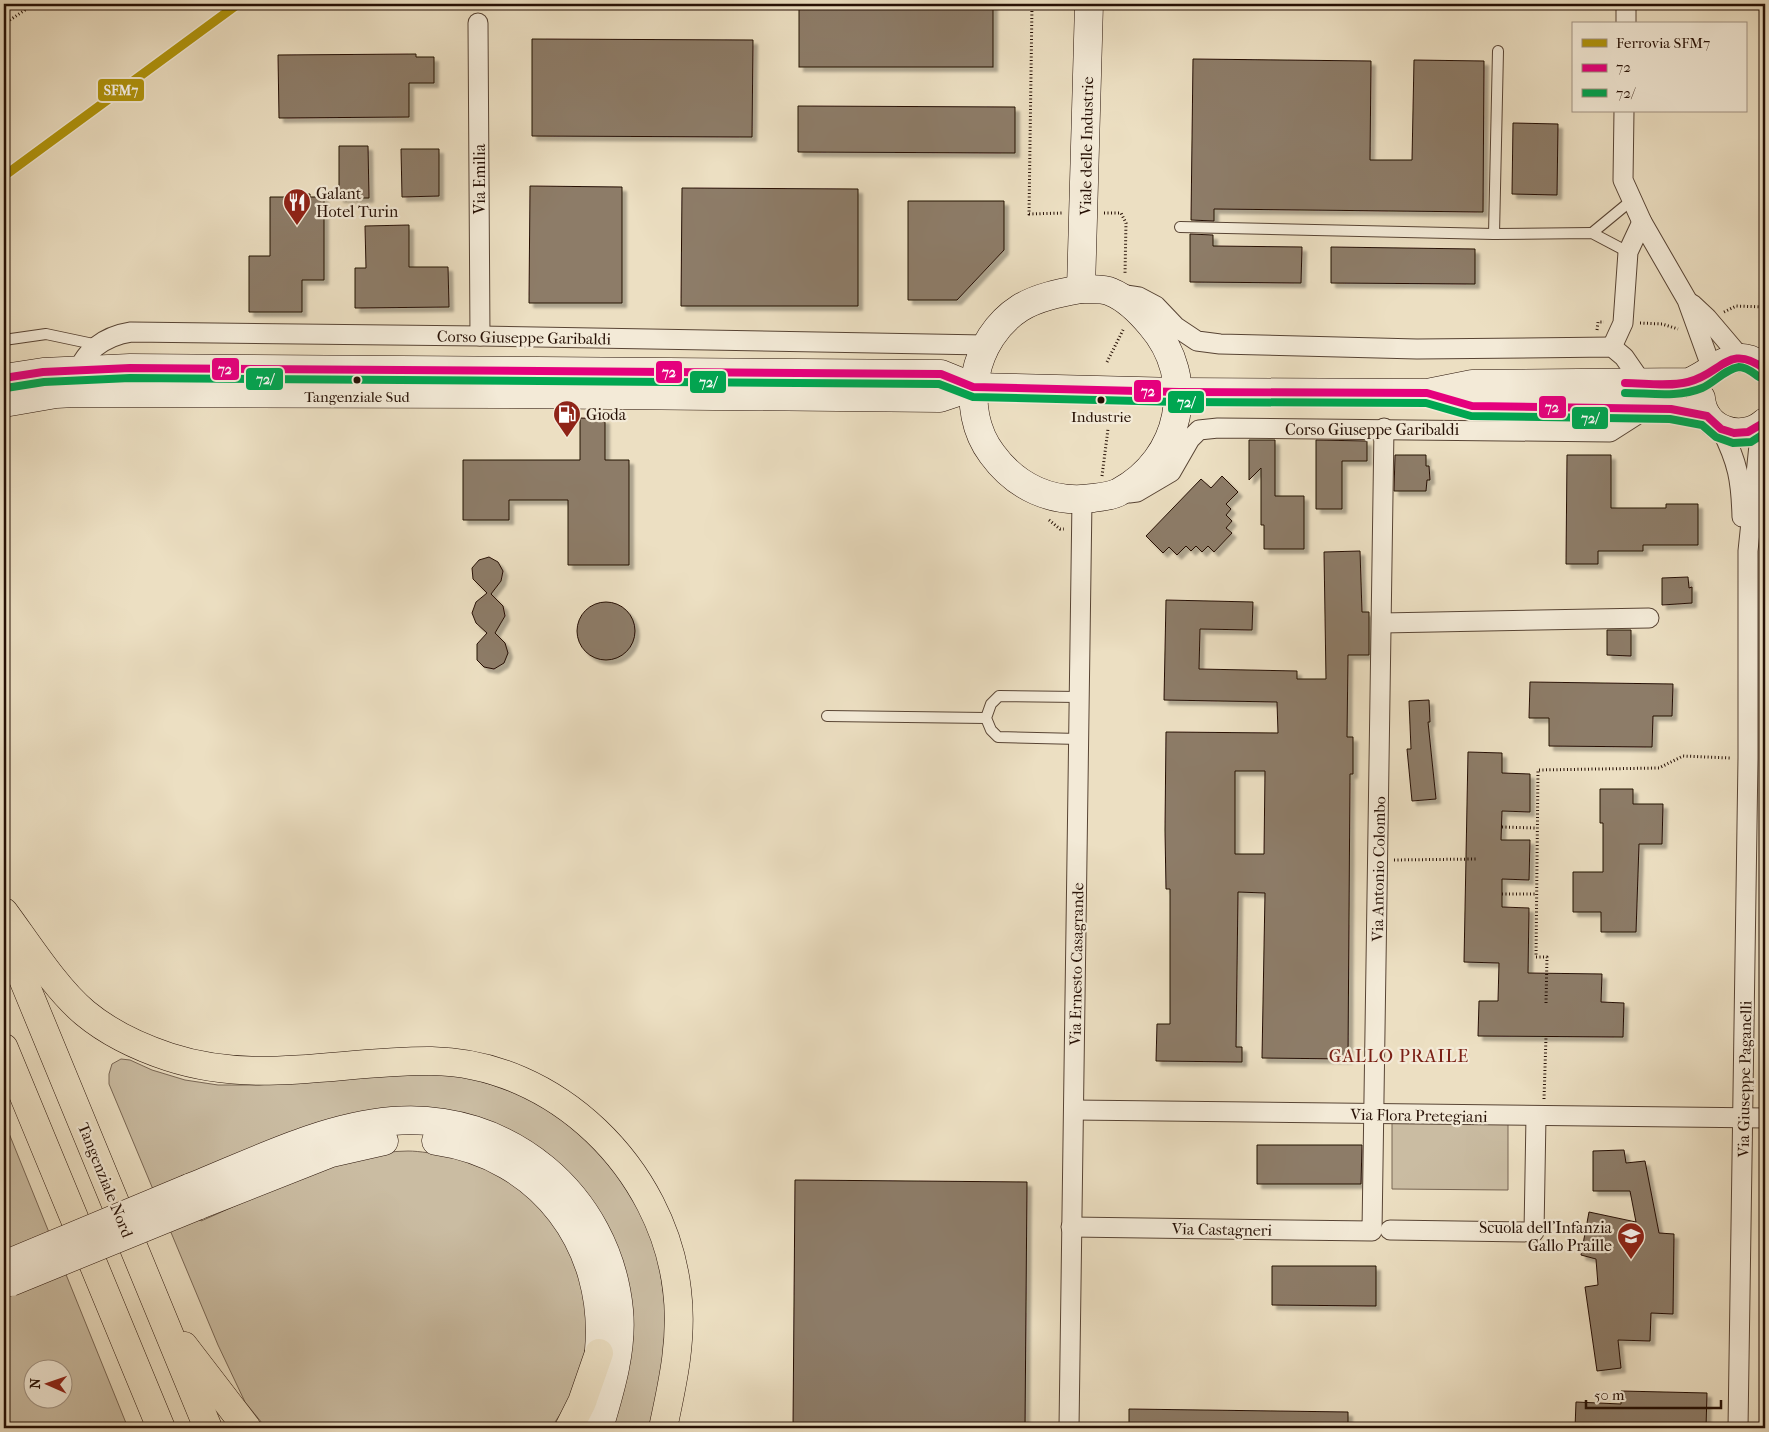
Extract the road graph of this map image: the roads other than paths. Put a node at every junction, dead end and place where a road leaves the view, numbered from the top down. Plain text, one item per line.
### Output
1 (1089, 4) edge
2 (1626, 4) edge
3 (1626, 22) edge
4 (478, 23) dead end
5 (1498, 51) dead end
6 (1624, 112) edge
7 (1632, 200) junction
8 (1642, 222) junction
9 (1180, 227) dead end
10 (1592, 233) junction
11 (1494, 234) junction
12 (1628, 252) junction
13 (1081, 289) junction
14 (1110, 291) junction
15 (1687, 300) junction
16 (480, 336) junction
17 (4, 340) edge
18 (985, 345) junction
19 (98, 346) junction
20 (1612, 348) junction
21 (1741, 358) junction
22 (1765, 369) edge
23 (1711, 370) junction
24 (4, 378) edge
25 (77, 382) junction
26 (973, 387) junction
27 (1179, 392) junction
28 (1645, 395) junction
29 (4, 403) edge
30 (1714, 422) junction
31 (1763, 424) edge
32 (1384, 428) junction
33 (1761, 457) edge
34 (1100, 496) junction
35 (1748, 551) junction
36 (1649, 618) dead end
37 (1382, 623) junction
38 (1080, 697) junction
39 (827, 716) dead end
40 (986, 718) junction
41 (1079, 739) junction
42 (4, 912) edge
43 (4, 933) edge
44 (4, 1048) edge
45 (1074, 1110) junction
46 (1540, 1110) junction
47 (1375, 1114) junction
48 (1744, 1118) junction
49 (1765, 1118) edge
50 (193, 1197) junction
51 (1072, 1228) junction
52 (1381, 1230) junction
53 (6, 1274) edge
54 (164, 1322) junction
55 (599, 1353) junction
56 (161, 1428) edge
57 (208, 1428) edge
58 (247, 1428) edge
59 (569, 1428) edge
60 (585, 1428) edge
61 (600, 1428) edge
62 (663, 1428) edge
63 (1069, 1428) edge
64 (1738, 1428) edge

1 - 13 street, Viale delle Industrie
2 - 3 street
4 - 16 street, Via Emilia
5 - 11 lane
6 - 7 street
7 - 8 street
7 - 10 lane
8 - 12 street
8 - 15 street
9 - 11 lane
10 - 11 lane
10 - 12 lane
12 - 20 street
13 - 14 street, Corso Giuseppe Garibaldi
13 - 18 street, Corso Giuseppe Garibaldi
14 - 20 street, Corso Giuseppe Garibaldi
14 - 27 street, Corso Giuseppe Garibaldi
15 - 21 street
15 - 23 street
16 - 18 street, Corso Giuseppe Garibaldi
16 - 19 street, Corso Giuseppe Garibaldi
17 - 19 lane
18 - 26 street, Corso Giuseppe Garibaldi
19 - 25 street, Corso Giuseppe Garibaldi
20 - 28 street
21 - 22 street
21 - 23 street, Corso Giuseppe Garibaldi
23 - 28 street, Corso Giuseppe Garibaldi
23 - 30 street
24 - 25 street, Corso Giuseppe Garibaldi
25 - 26 street, Corso Giuseppe Garibaldi
25 - 29 street, Corso Giuseppe Garibaldi
26 - 27 street, Corso Giuseppe Garibaldi
26 - 34 street, Corso Giuseppe Garibaldi
27 - 28 street, Corso Giuseppe Garibaldi
27 - 34 street, Corso Giuseppe Garibaldi
28 - 30 street, Corso Giuseppe Garibaldi
28 - 32 street, Corso Giuseppe Garibaldi
30 - 31 street, Corso Giuseppe Garibaldi
30 - 35 street, Via Giuseppe Paganelli
31 - 33 street, Via Giuseppe Paganelli
32 - 34 street, Corso Giuseppe Garibaldi
32 - 37 street, Via Antonio Colombo
33 - 35 street, Via Giuseppe Paganelli
34 - 38 street, Via Ernesto Casagrande
35 - 48 street, Via Giuseppe Paganelli
36 - 37 street
37 - 47 street, Via Antonio Colombo
38 - 40 lane
38 - 41 street, Via Ernesto Casagrande
39 - 40 lane
40 - 41 lane
41 - 45 street, Via Ernesto Casagrande
42 - 62 highway
43 - 54 highway, Tangenziale Nord
44 - 56 highway
45 - 47 street, Via Flora Pretegiani
45 - 51 street, Via Ernesto Casagrande
46 - 47 street, Via Flora Pretegiani
46 - 48 street, Via Flora Pretegiani
46 - 52 street, Via Castagneri
47 - 52 street, Via Antonio Colombo
48 - 49 street, Via Flora Pretegiani
48 - 64 street, Via Giuseppe Paganelli
50 - 53 street, bridge
50 - 55 street
50 - 61 street
51 - 52 street, Via Castagneri
51 - 63 street, Via Ernesto Casagrande
54 - 57 highway, Tangenziale Nord
54 - 58 highway
55 - 59 highway
55 - 60 street

